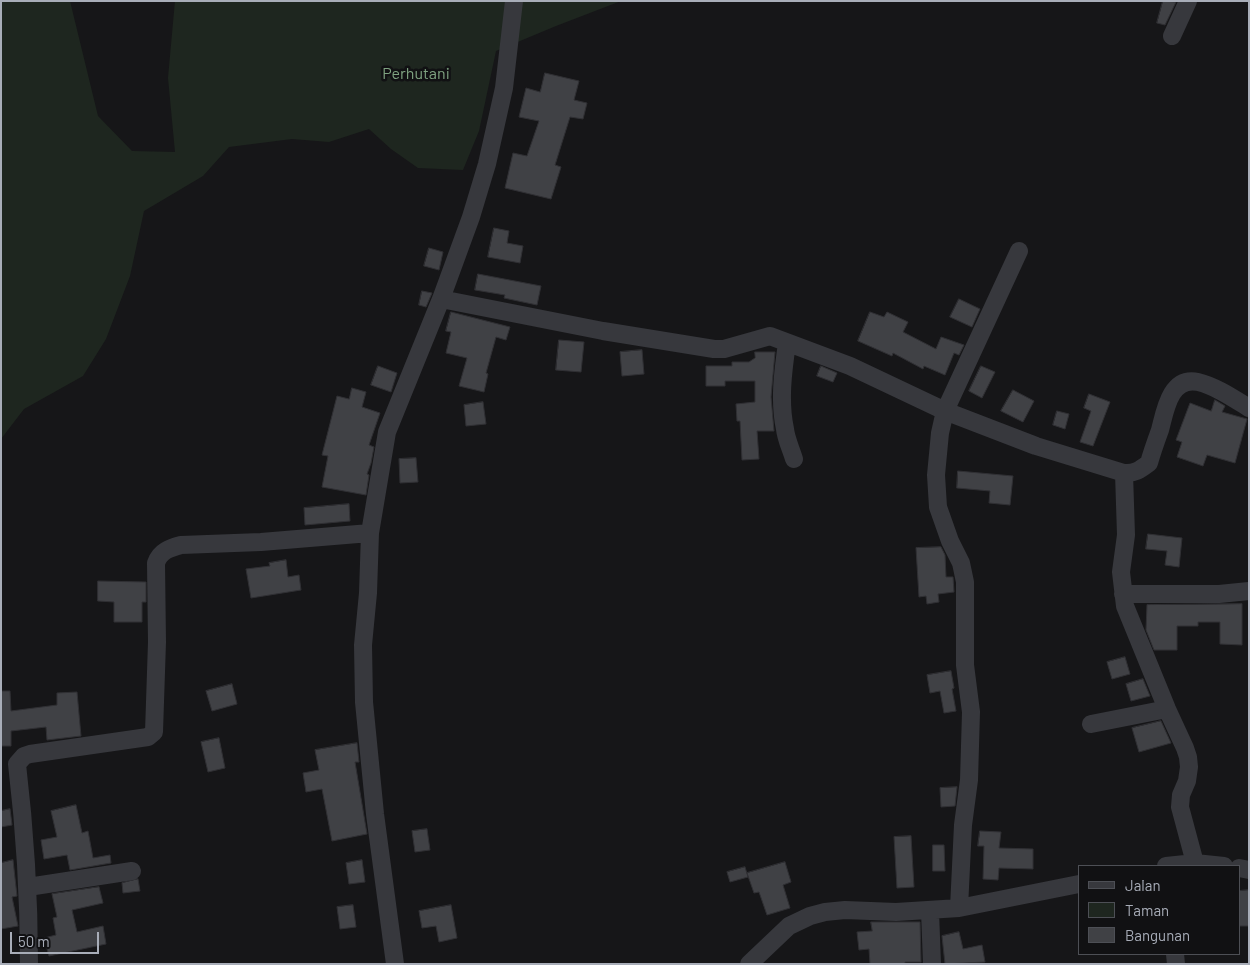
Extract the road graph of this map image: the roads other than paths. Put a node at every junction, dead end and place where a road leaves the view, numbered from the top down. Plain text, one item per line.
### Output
1 (514, 1) edge
2 (1188, 1) edge
3 (1172, 36) dead end
4 (1019, 251) dead end
5 (441, 299) junction
6 (787, 343) junction
7 (1249, 408) edge
8 (945, 411) junction
9 (794, 459) dead end
10 (1124, 473) junction
11 (370, 533) junction
12 (1249, 591) edge
13 (1123, 594) junction
14 (1167, 710) junction
15 (1090, 724) dead end
16 (1195, 863) junction
17 (1178, 865) edge
18 (1214, 865) edge
19 (132, 871) dead end
20 (1078, 884) edge
21 (28, 887) junction
22 (959, 908) junction
23 (930, 910) junction
24 (29, 964) edge
25 (395, 964) edge
26 (749, 964) edge
27 (932, 964) edge

1 - 5 street
2 - 3 street
4 - 8 street
5 - 6 street
5 - 11 street
6 - 8 street
6 - 9 street
7 - 10 street
8 - 10 street
8 - 22 street
10 - 13 street
11 - 21 street
11 - 25 street
12 - 13 street
13 - 14 street
14 - 15 street
14 - 16 street
16 - 17 street
16 - 18 street
19 - 21 street
20 - 22 street
21 - 24 street
22 - 23 street
23 - 26 street
23 - 27 street

